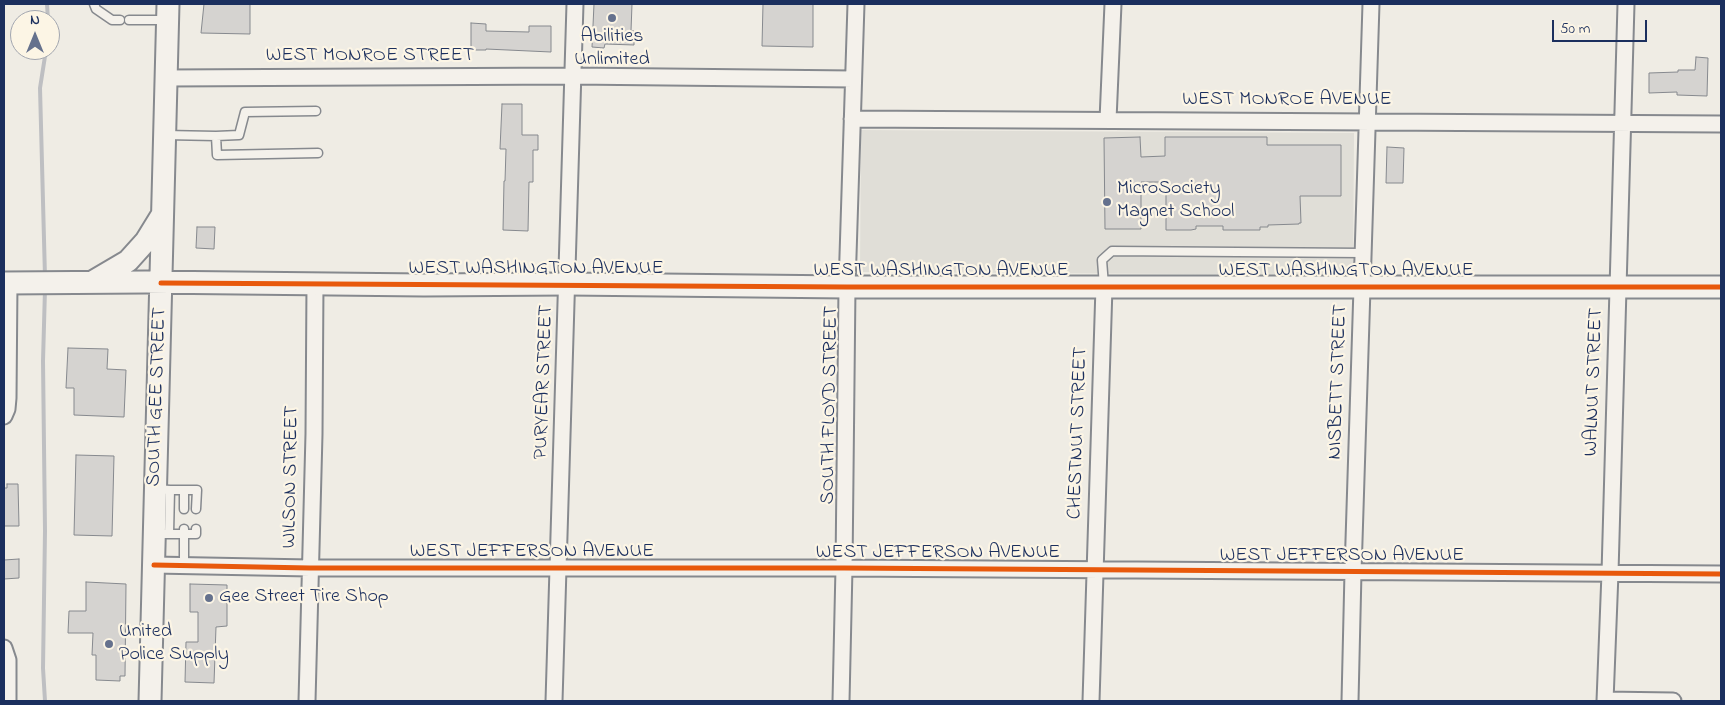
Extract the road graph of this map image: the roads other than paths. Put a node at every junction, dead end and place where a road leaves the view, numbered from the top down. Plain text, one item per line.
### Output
1 (94, 4) edge
2 (575, 4) edge
3 (856, 4) edge
4 (1113, 4) edge
5 (1371, 4) edge
6 (1626, 4) edge
7 (168, 12) edge
8 (120, 20) dead end
9 (129, 20) dead end
10 (573, 76) junction
11 (167, 78) junction
12 (854, 79) junction
13 (316, 111) dead end
14 (852, 119) junction
15 (1108, 120) junction
16 (1368, 122) junction
17 (1624, 123) junction
18 (1721, 124) edge
19 (165, 135) junction
20 (216, 136) junction
21 (318, 153) dead end
22 (163, 213) junction
23 (1363, 253) junction
24 (92, 282) junction
25 (11, 283) edge
26 (162, 283) junction
27 (315, 284) junction
28 (568, 284) junction
29 (1362, 286) junction
30 (847, 287) junction
31 (1104, 287) junction
32 (1618, 287) junction
33 (1721, 287) edge
34 (4, 416) edge
35 (162, 490) junction
36 (184, 490) junction
37 (184, 509) dead end
38 (196, 509) dead end
39 (196, 529) dead end
40 (184, 532) junction
41 (161, 534) junction
42 (154, 565) junction
43 (184, 566) junction
44 (310, 568) junction
45 (559, 568) junction
46 (844, 568) junction
47 (1095, 570) junction
48 (1353, 572) junction
49 (1610, 573) junction
50 (1721, 574) edge
51 (4, 648) edge
52 (1605, 700) edge
53 (8, 701) edge
54 (150, 701) edge
55 (308, 701) edge
56 (554, 701) edge
57 (840, 701) edge
58 (1091, 701) edge
59 (1350, 701) edge
60 (1673, 701) edge

1 - 8 lane
2 - 10 street, PURYEAR STREET
3 - 12 street, SOUTH FLOYD STREET
4 - 15 street
5 - 16 street, NISBETT STREET
6 - 17 street, WALNUT STREET
7 - 9 lane
7 - 11 street, SOUTH GEE STREET
10 - 11 street, WEST MONROE STREET
10 - 12 street
10 - 28 street, PURYEAR STREET
11 - 19 street, SOUTH GEE STREET
12 - 14 street, SOUTH FLOYD STREET
13 - 20 lane
14 - 15 street, WEST MONROE AVENUE
14 - 30 street, SOUTH FLOYD STREET
15 - 16 street, WEST MONROE AVENUE
16 - 17 street, WEST MONROE AVENUE
16 - 23 street, NISBETT STREET
17 - 18 street, WEST MONROE AVENUE
17 - 32 street, WALNUT STREET
19 - 20 lane
19 - 22 street, SOUTH GEE STREET
20 - 21 lane
22 - 24 street
22 - 26 street, SOUTH GEE STREET
23 - 29 street, NISBETT STREET
23 - 31 lane
24 - 25 street, WEST WASHINGTON AVENUE
24 - 26 street, WEST WASHINGTON AVENUE
25 - 34 street
26 - 27 street, WEST WASHINGTON AVENUE
26 - 35 street, SOUTH GEE STREET
27 - 28 street, WEST WASHINGTON AVENUE
27 - 44 street, WILSON STREET
28 - 30 street, WEST WASHINGTON AVENUE
28 - 45 street, PURYEAR STREET
29 - 31 street, WEST WASHINGTON AVENUE
29 - 32 street, WEST WASHINGTON AVENUE
29 - 48 street, NISBETT STREET
30 - 31 street, WEST WASHINGTON AVENUE
30 - 46 street, SOUTH FLOYD STREET
31 - 47 street, CHESTNUT STREET
32 - 33 street, WEST WASHINGTON AVENUE
32 - 49 street, WALNUT STREET
35 - 36 lane
35 - 41 street, SOUTH GEE STREET
36 - 37 lane
36 - 38 lane
39 - 40 lane
40 - 41 lane
40 - 43 lane
41 - 42 street, SOUTH GEE STREET
42 - 43 street, WEST JEFFERSON AVENUE
42 - 54 street, SOUTH GEE STREET
43 - 44 street, WEST JEFFERSON AVENUE
44 - 45 street, WEST JEFFERSON AVENUE
44 - 55 street, WILSON STREET
45 - 46 street, WEST JEFFERSON AVENUE
45 - 56 street, PURYEAR STREET
46 - 47 street, WEST JEFFERSON AVENUE
46 - 57 street, SOUTH FLOYD STREET
47 - 48 street, WEST JEFFERSON AVENUE
47 - 58 street, CHESTNUT STREET
48 - 49 street, WEST JEFFERSON AVENUE
48 - 59 street, NISBETT STREET
49 - 50 street, WEST JEFFERSON AVENUE
49 - 52 street, WALNUT STREET
51 - 53 street
52 - 60 street

